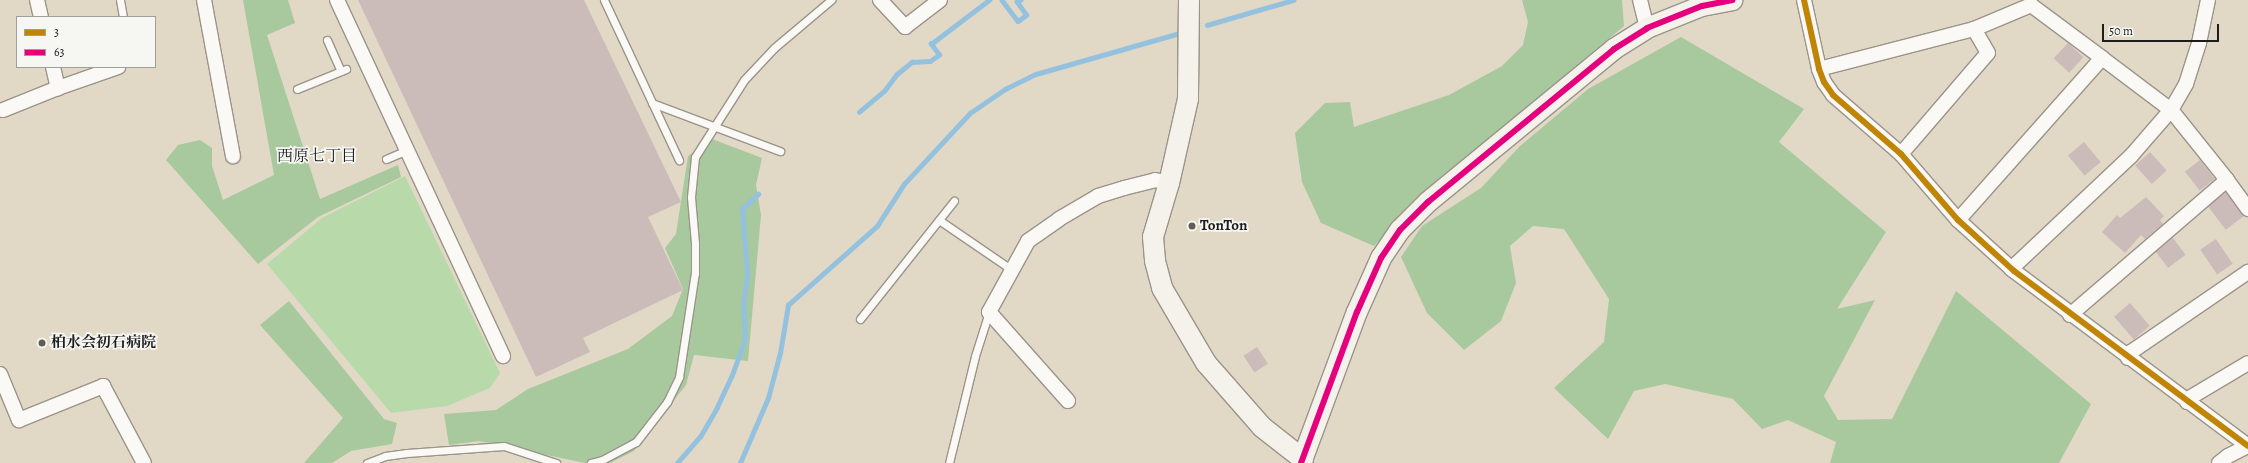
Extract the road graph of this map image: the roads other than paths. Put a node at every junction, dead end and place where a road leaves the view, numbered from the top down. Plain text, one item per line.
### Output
1 (37, 0) edge
2 (120, 0) edge
3 (204, 0) edge
4 (337, 0) edge
5 (604, 0) edge
6 (831, 0) edge
7 (880, 0) edge
8 (940, 0) edge
9 (1189, 0) edge
10 (1640, 0) edge
11 (1732, 0) edge
12 (1804, 0) edge
13 (2208, 0) edge
14 (2034, 3) edge
15 (41, 16) edge
16 (123, 16) edge
17 (1647, 28) junction
18 (1974, 29) junction
19 (327, 40) dead end
20 (2102, 58) junction
21 (53, 68) edge
22 (115, 68) edge
23 (1819, 69) junction
24 (58, 88) junction
25 (297, 89) dead end
26 (652, 103) junction
27 (3, 110) dead end
28 (2171, 110) junction
29 (715, 128) junction
30 (407, 150) junction
31 (780, 151) dead end
32 (1901, 154) junction
33 (233, 156) dead end
34 (386, 159) dead end
35 (680, 160) dead end
36 (2227, 180) junction
37 (1169, 183) junction
38 (954, 201) dead end
39 (2248, 208) edge
40 (939, 220) junction
41 (1958, 220) junction
42 (2011, 269) junction
43 (1012, 270) junction
44 (2248, 272) edge
45 (989, 312) junction
46 (2070, 315) junction
47 (860, 319) dead end
48 (503, 356) dead end
49 (2128, 358) junction
50 (2248, 363) edge
51 (0, 374) edge
52 (1068, 401) dead end
53 (2187, 402) junction
54 (2248, 446) edge
55 (1304, 462) edge
56 (144, 463) edge
57 (367, 463) edge
58 (556, 463) edge
59 (591, 463) edge
60 (949, 463) edge
61 (2219, 463) edge

1 - 15 street
2 - 16 lane
3 - 33 street
4 - 30 street
5 - 26 lane
6 - 29 lane
7 - 8 street
9 - 37 street
10 - 17 street
11 - 17 street
12 - 23 street
13 - 28 street
14 - 18 street
14 - 20 street
17 - 55 street
18 - 23 street
18 - 32 street
19 - 25 lane
20 - 28 street
20 - 41 street
21 - 24 street
22 - 24 street
23 - 32 street
24 - 27 street
26 - 29 lane
26 - 35 lane
28 - 36 street
28 - 42 street
29 - 31 lane
29 - 59 lane
30 - 34 lane
30 - 48 street
32 - 41 street
36 - 39 street
36 - 46 street
37 - 43 street
37 - 55 street
38 - 40 lane
40 - 43 lane
40 - 47 lane
41 - 42 street
42 - 46 street
43 - 45 street
44 - 49 street
45 - 52 street
45 - 60 lane
46 - 49 street
49 - 53 street
50 - 53 street
51 - 56 street
53 - 54 street
54 - 61 street
57 - 58 lane

